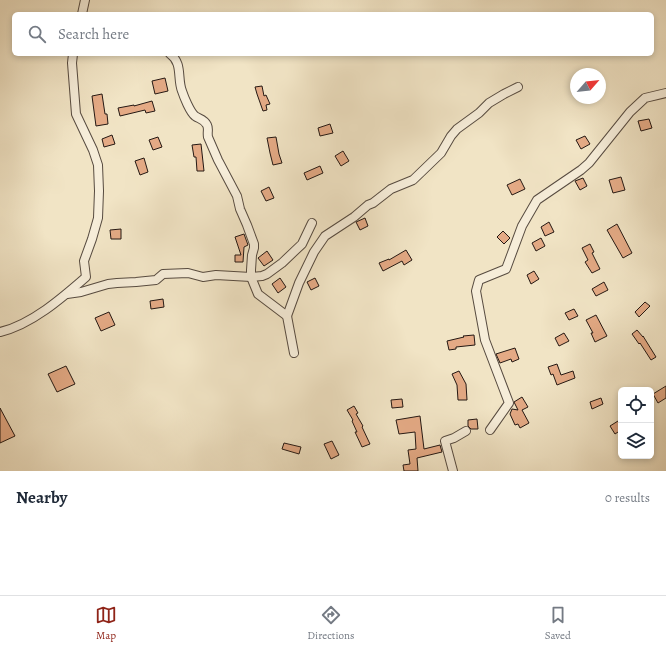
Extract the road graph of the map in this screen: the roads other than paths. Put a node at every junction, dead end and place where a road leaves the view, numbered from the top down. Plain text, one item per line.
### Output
1 (85, 0) edge
2 (82, 12) edge
3 (74, 56) edge
4 (172, 56) edge
5 (518, 86) dead end
6 (666, 92) edge
7 (312, 222) dead end
8 (86, 277) junction
9 (251, 277) junction
10 (81, 292) junction
11 (66, 294) junction
12 (287, 316) junction
13 (0, 332) edge
14 (294, 353) dead end
15 (490, 430) dead end
16 (466, 431) dead end
17 (453, 471) edge

1 - 2 street
3 - 8 street
4 - 9 street
5 - 12 street
6 - 15 street
7 - 9 street
8 - 10 street
8 - 11 street
9 - 10 street
9 - 12 street
10 - 11 street
11 - 13 street
12 - 14 street
16 - 17 street

